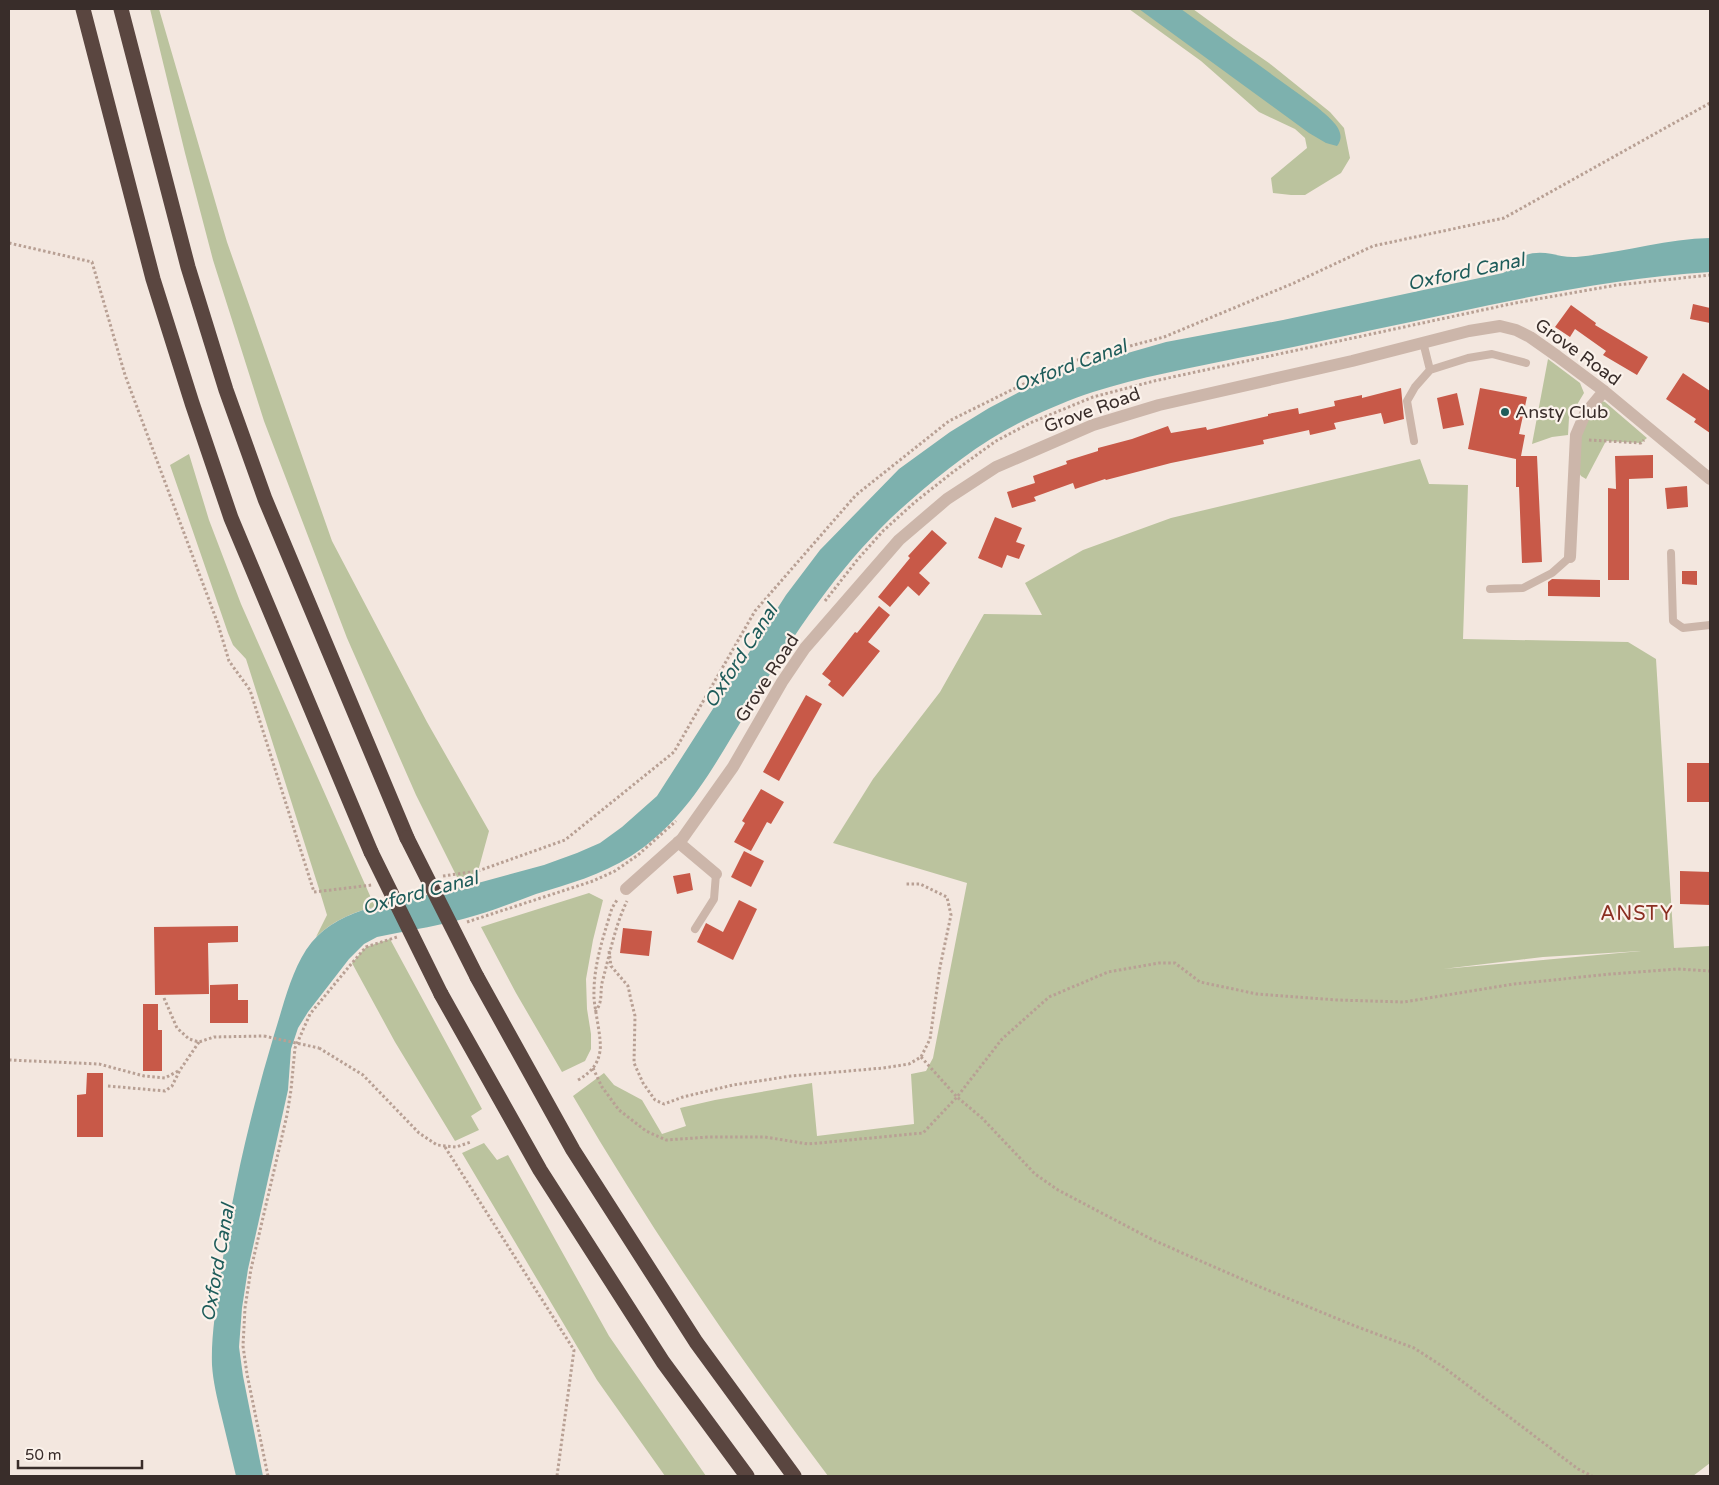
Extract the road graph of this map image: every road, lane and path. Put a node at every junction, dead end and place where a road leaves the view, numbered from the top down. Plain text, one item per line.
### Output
1 (83, 9) edge
2 (121, 9) edge
3 (1710, 103) edge
4 (9, 243) edge
5 (1710, 275) edge
6 (1423, 342) junction
7 (1526, 363) dead end
8 (1430, 370) junction
9 (1604, 391) junction
10 (1653, 432) junction
11 (1576, 439) junction
12 (1414, 440) dead end
13 (1710, 479) edge
14 (1671, 553) dead end
15 (1570, 557) joint
16 (1490, 589) dead end
17 (821, 606) dead end
18 (1710, 625) edge
19 (679, 817) dead end
20 (678, 842) junction
21 (716, 874) joint
22 (438, 877) dead end
23 (379, 884) dead end
24 (906, 884) dead end
25 (626, 889) junction
26 (467, 922) dead end
27 (695, 929) dead end
28 (400, 937) dead end
29 (609, 951) junction
30 (1710, 971) edge
31 (164, 998) dead end
32 (595, 1012) junction
33 (199, 1042) junction
34 (921, 1057) junction
35 (9, 1060) edge
36 (594, 1068) junction
37 (180, 1070) junction
38 (578, 1080) dead end
39 (108, 1086) dead end
40 (957, 1097) junction
41 (471, 1142) dead end
42 (445, 1147) junction
43 (268, 1476) edge
44 (556, 1476) edge
45 (746, 1476) edge
46 (794, 1476) edge
47 (1592, 1476) edge

1 - 45 highway, bridge
2 - 46 highway, bridge
3 - 22 path
4 - 23 path
5 - 17 path
6 - 8 lane
6 - 9 street, Grove Road
6 - 20 street, Grove Road
7 - 8 lane
8 - 12 lane
9 - 10 street, Grove Road
9 - 11 street
10 - 11 path
10 - 13 street, Grove Road
11 - 15 street
14 - 18 lane
15 - 16 lane
19 - 26 path
20 - 21 street
20 - 25 street, Grove Road
21 - 27 lane
24 - 34 path
25 - 29 path
25 - 32 path
28 - 43 path
29 - 32 path
29 - 34 path
30 - 40 path
31 - 33 path
32 - 36 path
33 - 37 path
33 - 42 path, bridge
34 - 40 path
35 - 37 path
36 - 38 path
36 - 40 path
37 - 39 path
40 - 47 path
41 - 42 path
42 - 44 path

